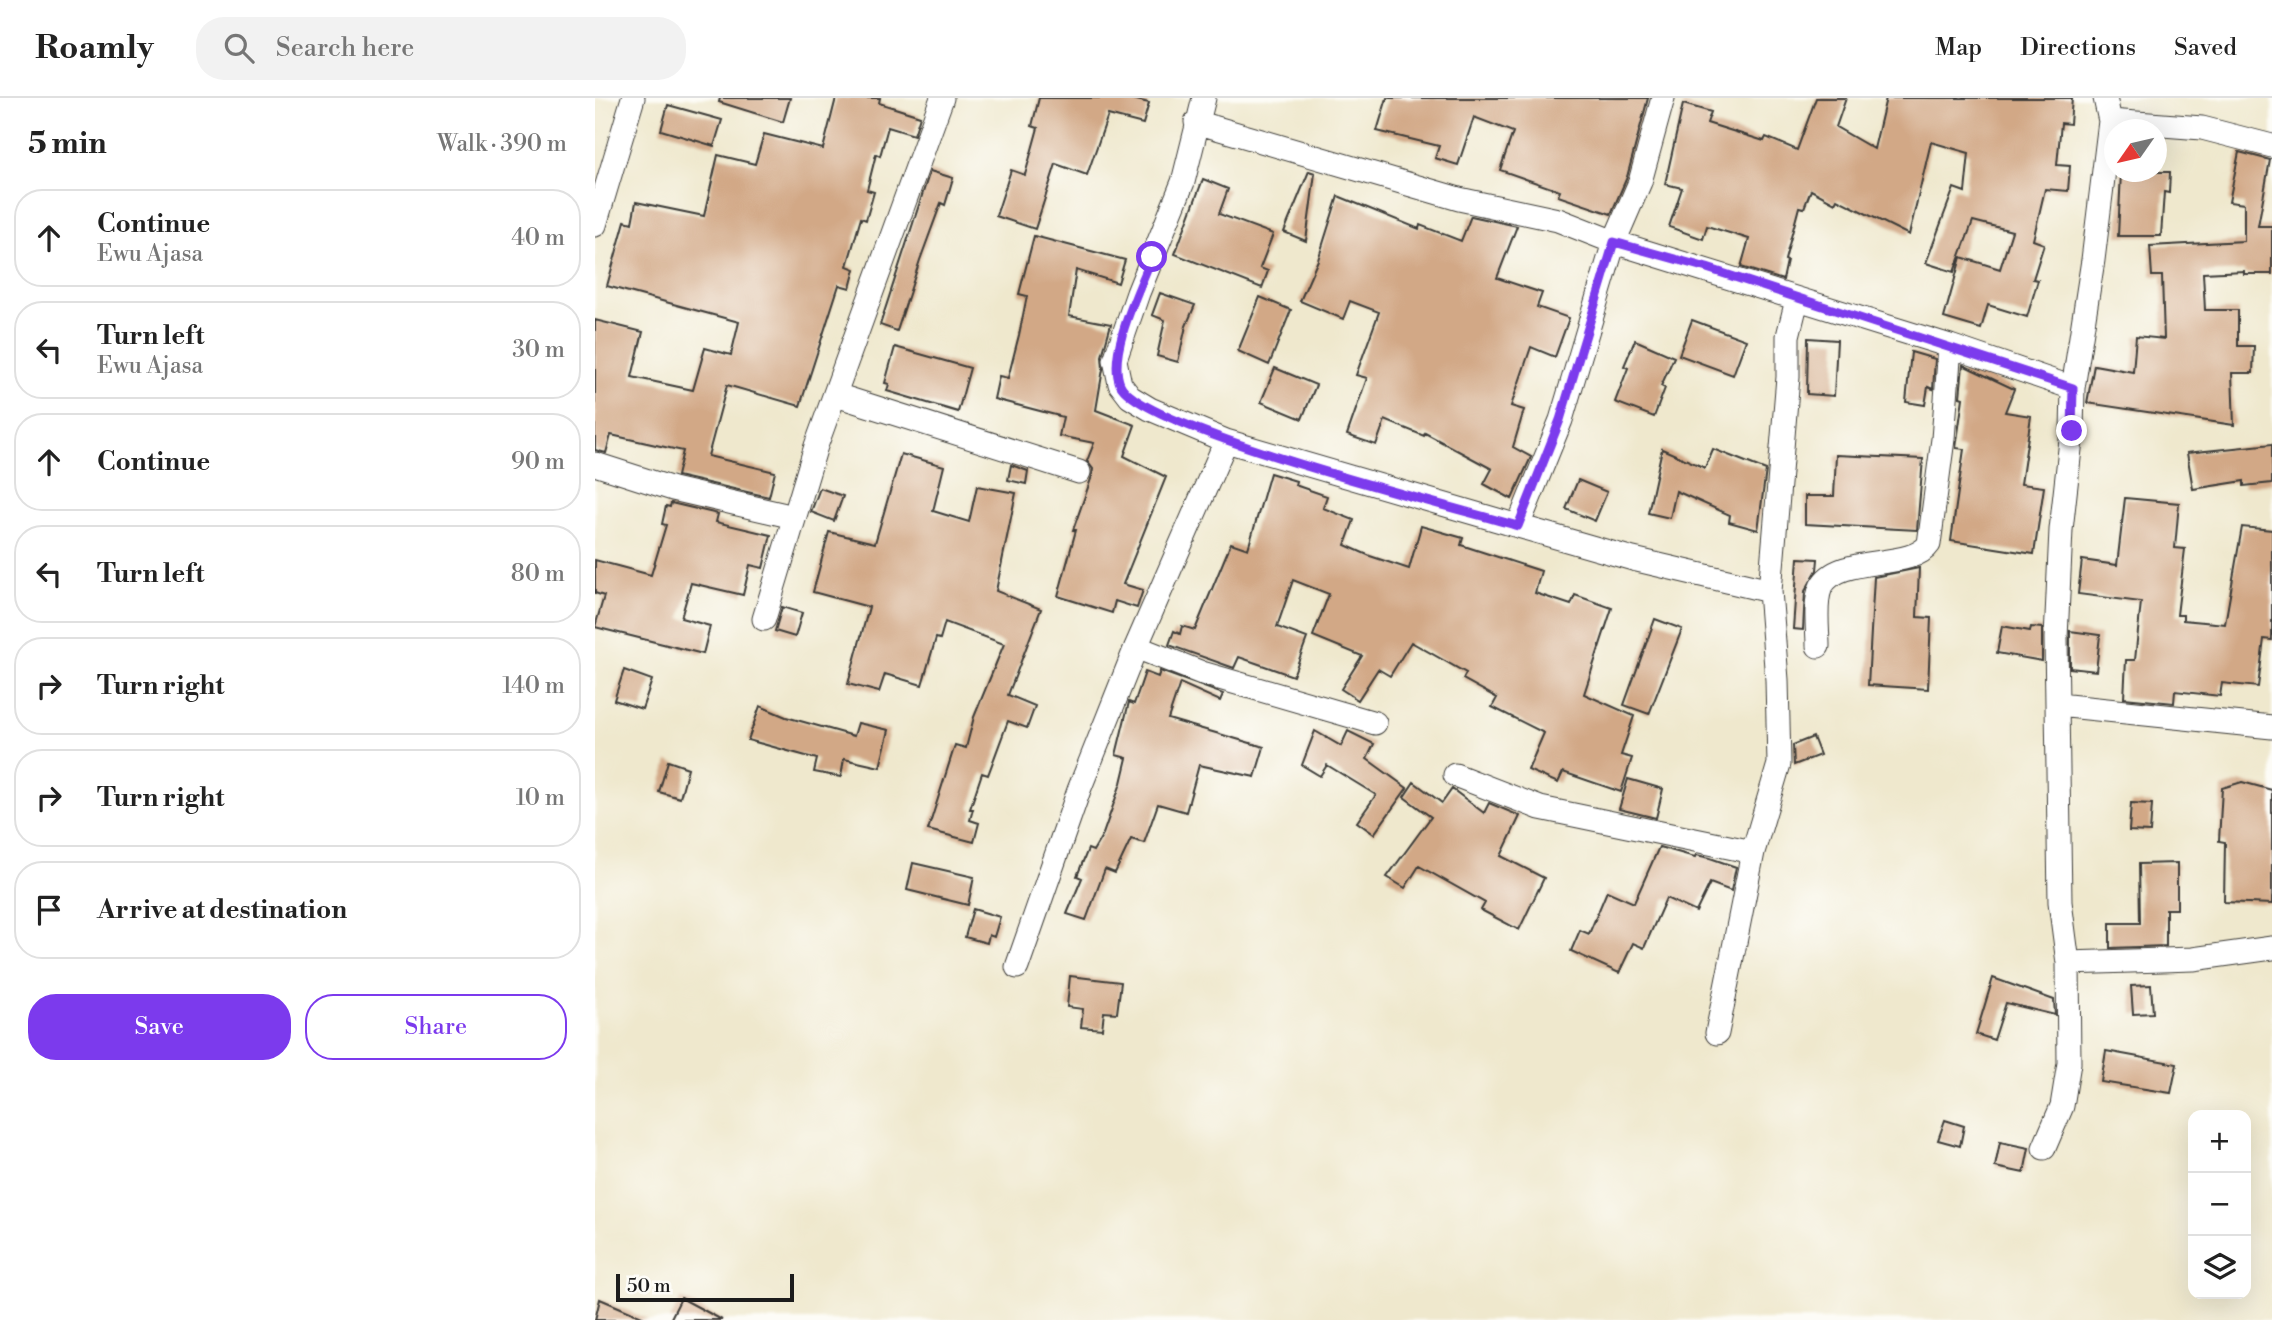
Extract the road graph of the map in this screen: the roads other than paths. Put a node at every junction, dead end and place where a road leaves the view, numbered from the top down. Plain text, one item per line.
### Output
1 (633, 98) edge
2 (942, 98) edge
3 (1203, 98) edge
4 (1663, 98) edge
5 (2105, 98) edge
6 (2110, 119) edge
7 (1196, 122) junction
8 (2167, 125) edge
9 (2272, 146) edge
10 (2104, 170) edge
11 (595, 225) edge
12 (1614, 242) junction
13 (1797, 300) junction
14 (1950, 346) junction
15 (2073, 388) junction
16 (836, 395) junction
17 (1226, 442) junction
18 (595, 464) edge
19 (1079, 472) dead end
20 (794, 517) junction
21 (1518, 526) junction
22 (1770, 591) junction
23 (764, 619) dead end
24 (1818, 646) dead end
25 (1136, 647) junction
26 (2058, 705) junction
27 (1375, 723) dead end
28 (2272, 727) edge
29 (1455, 775) dead end
30 (1753, 852) junction
31 (2272, 948) edge
32 (2068, 963) junction
33 (1017, 967) dead end
34 (1717, 1033) dead end
35 (2044, 1148) dead end

1 - 11 street
2 - 16 street
3 - 7 street
4 - 12 street
5 - 6 street
7 - 12 street
7 - 17 street
8 - 9 street
10 - 15 street
12 - 13 street
12 - 21 street
13 - 14 street
13 - 22 street
14 - 15 street
14 - 24 street
15 - 26 street
16 - 19 street
16 - 20 street
17 - 21 street
17 - 25 street
18 - 20 street
20 - 23 street
21 - 22 street
22 - 30 street
25 - 27 street
25 - 33 street
26 - 28 street
26 - 32 street
29 - 30 street
30 - 34 street
31 - 32 street
32 - 35 street

